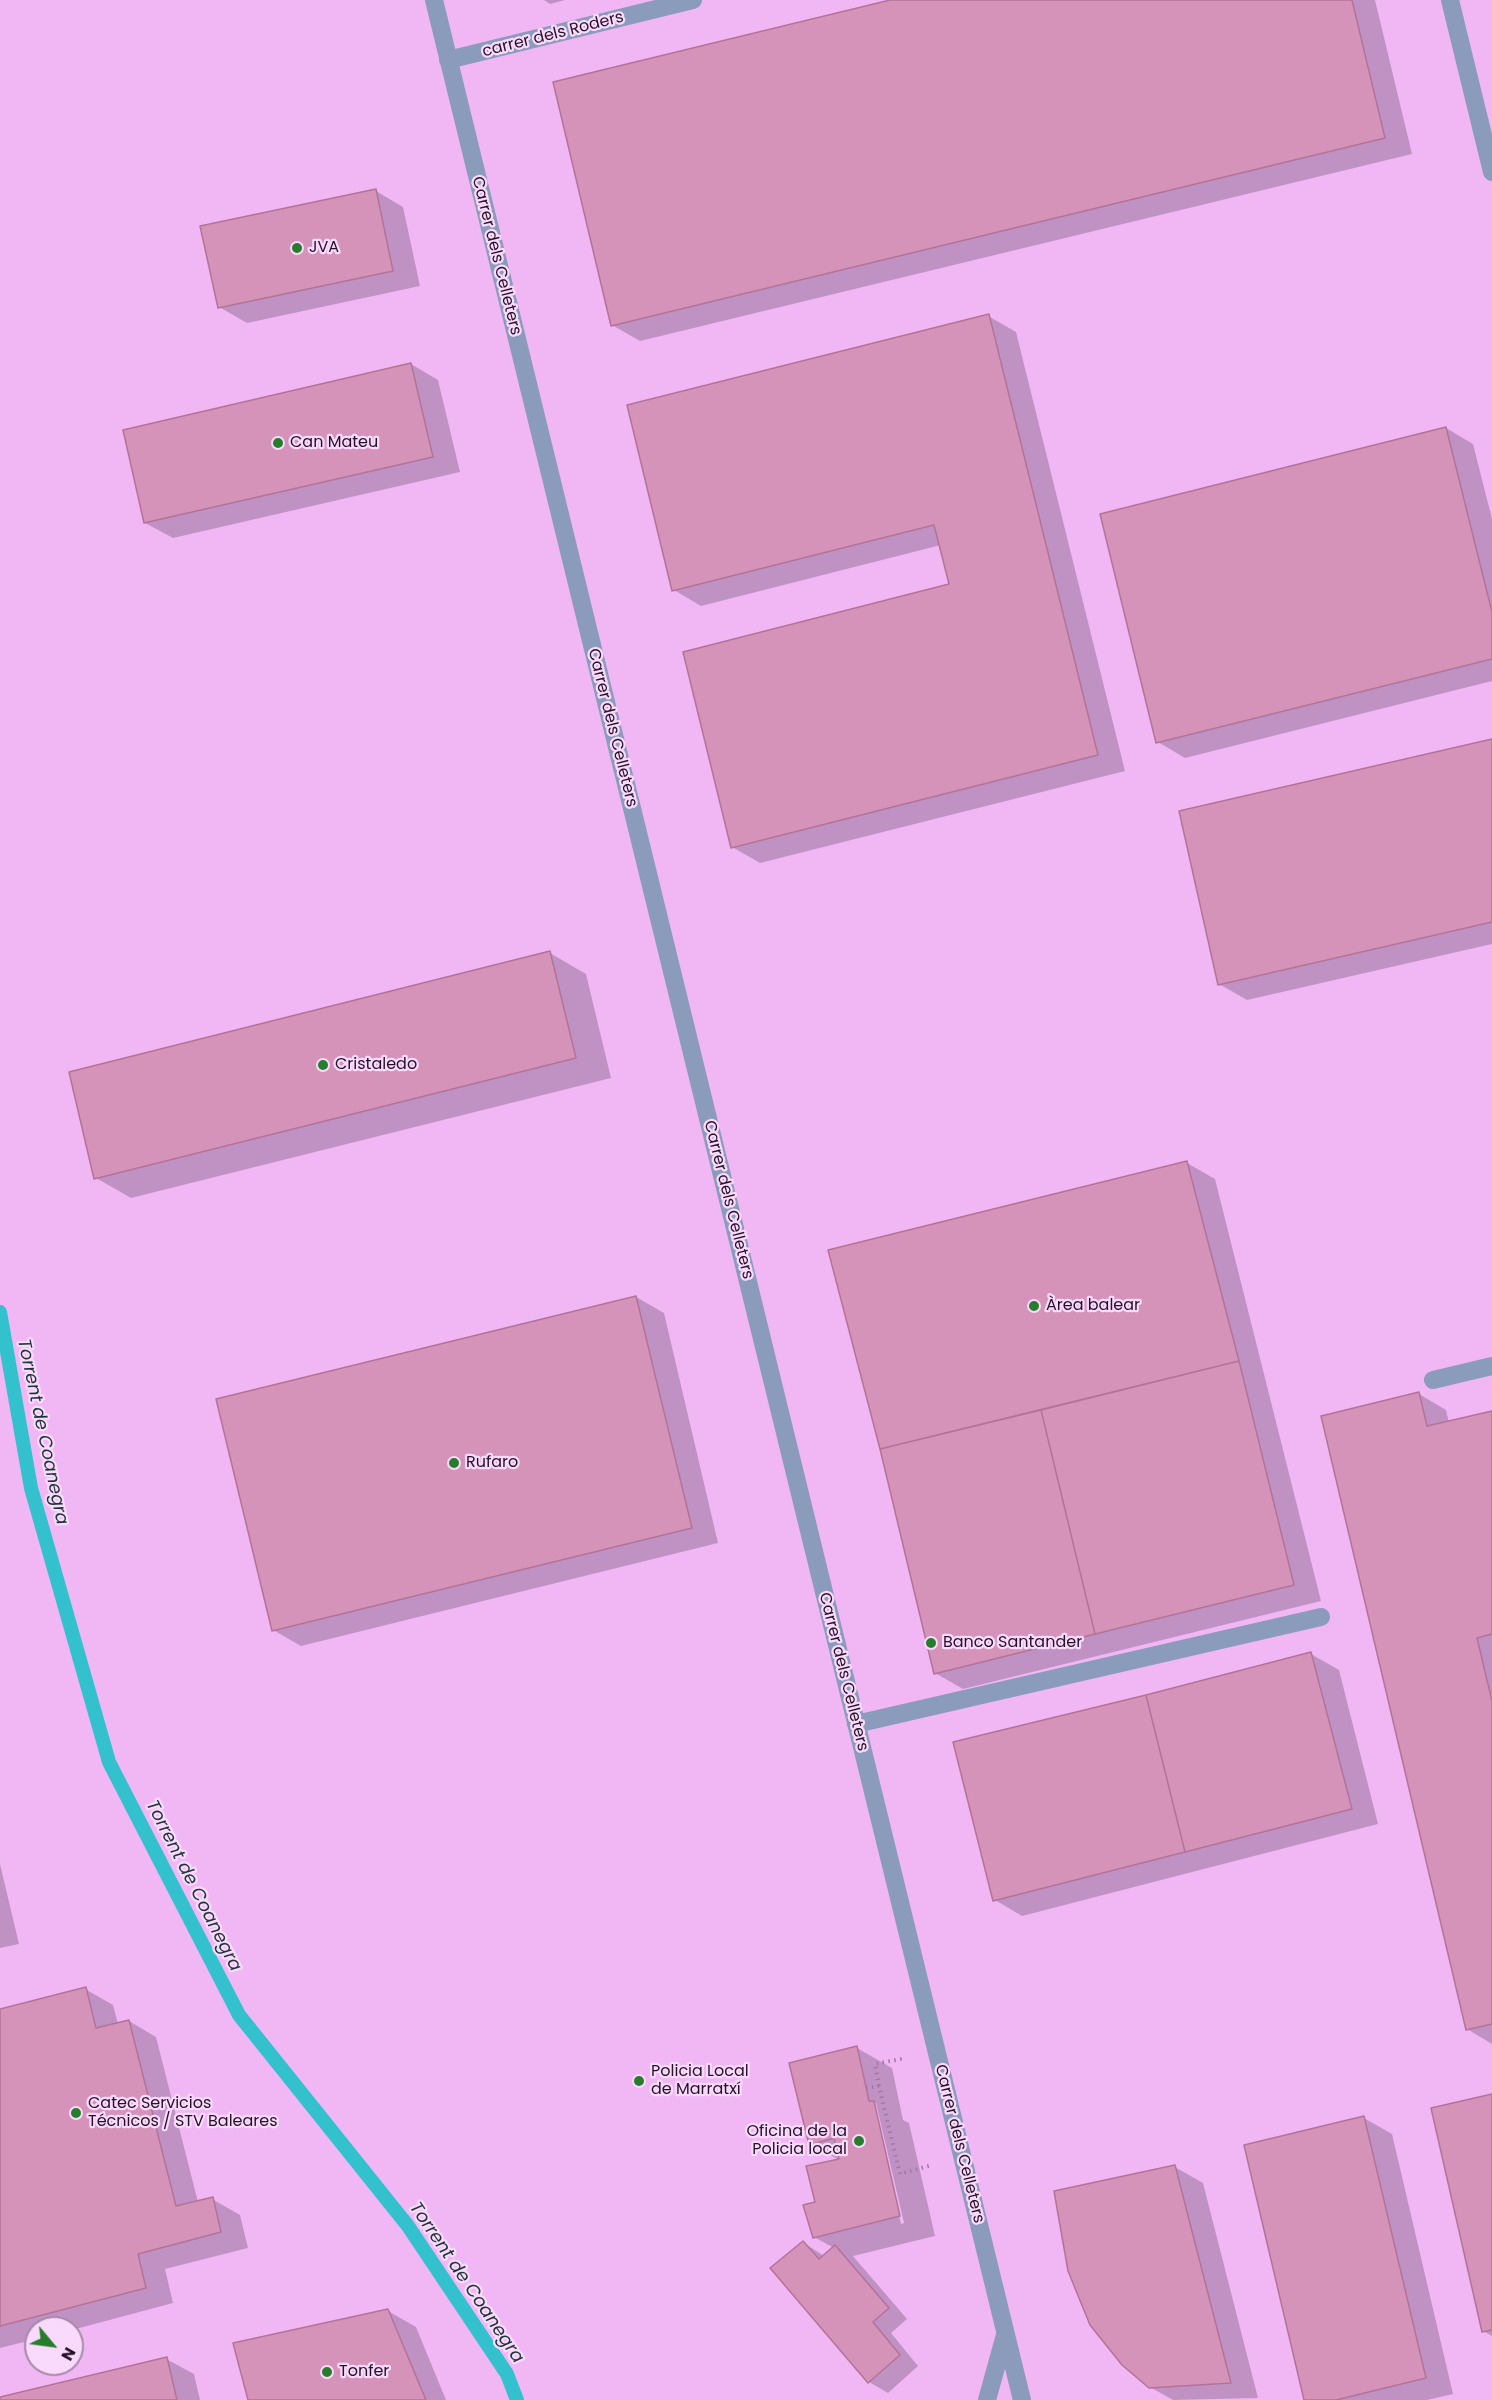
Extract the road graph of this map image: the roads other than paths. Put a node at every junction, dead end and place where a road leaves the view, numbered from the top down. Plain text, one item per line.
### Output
1 (434, 0) edge
2 (693, 0) edge
3 (1450, 0) edge
4 (448, 60) junction
5 (1492, 172) edge
6 (1492, 1366) edge
7 (1433, 1380) dead end
8 (1321, 1617) dead end
9 (856, 1724) junction
10 (1006, 2333) junction
11 (987, 2400) edge
12 (1022, 2400) edge

1 - 4 street, Carrer dels Celleters
2 - 4 street, carrer dels Roders
3 - 5 street
4 - 9 street, Carrer dels Celleters
6 - 7 street
8 - 9 street
9 - 10 street, Carrer dels Celleters
10 - 11 street
10 - 12 street, Carrer dels Celleters

